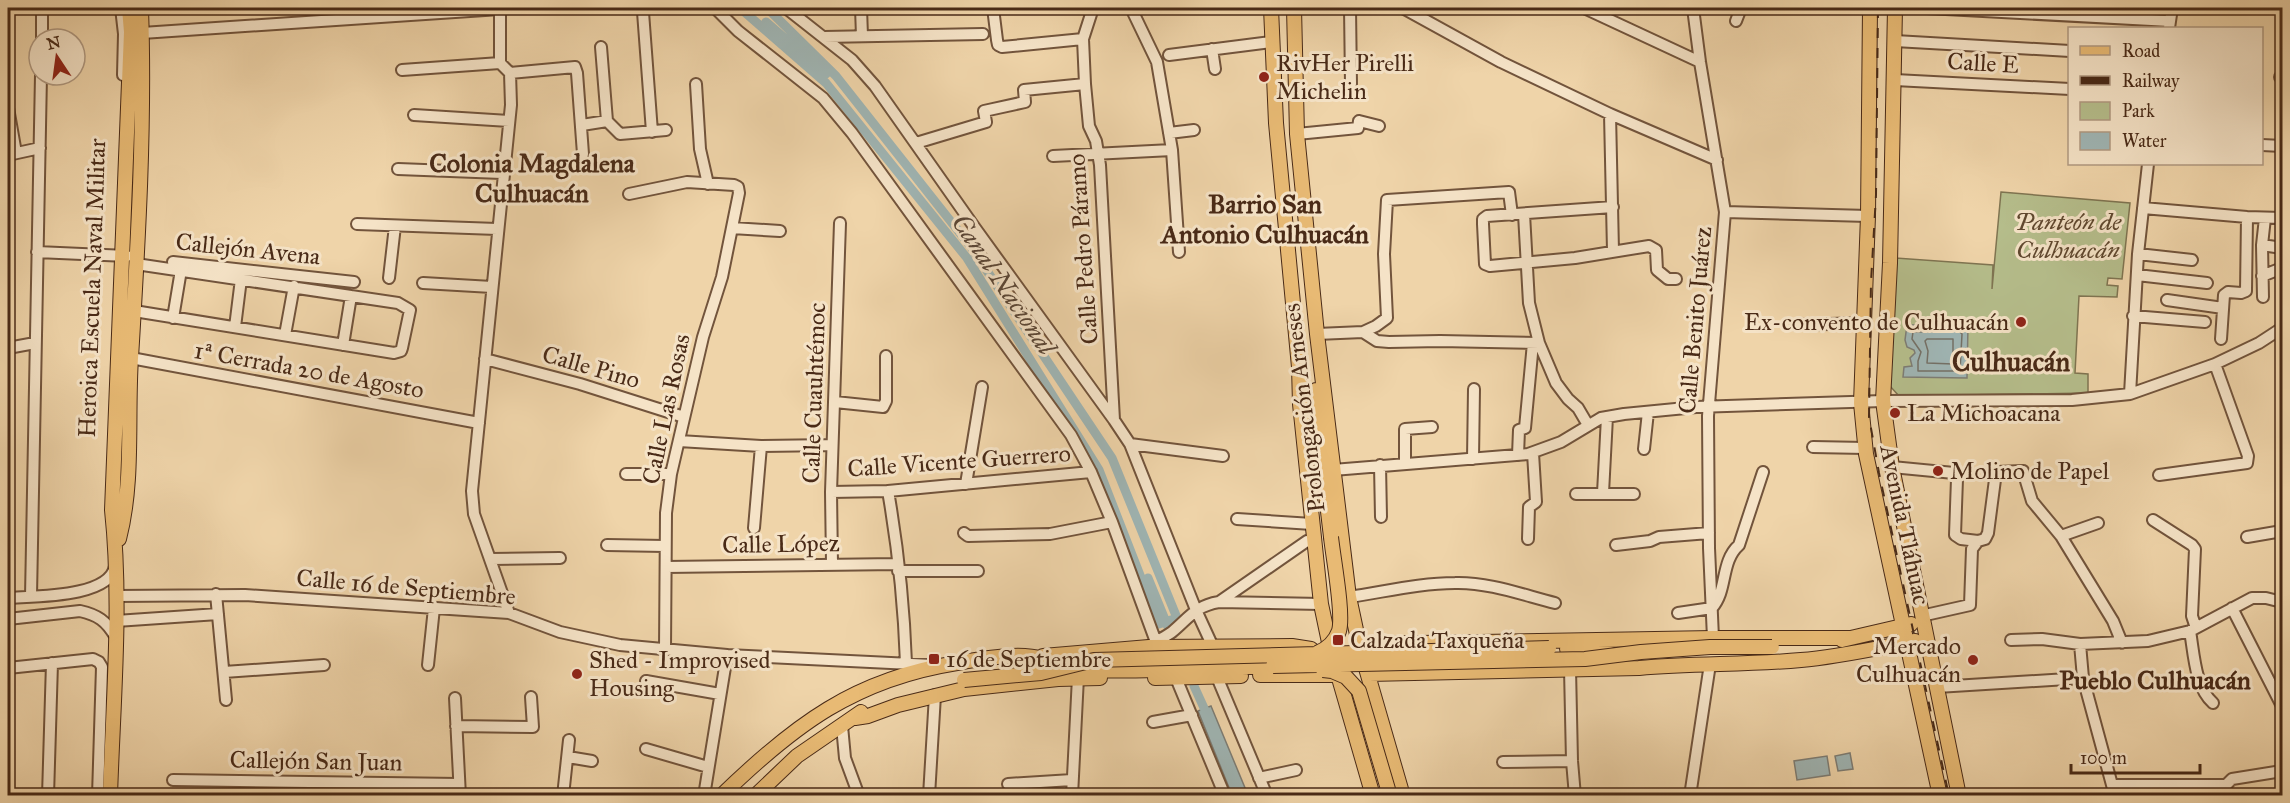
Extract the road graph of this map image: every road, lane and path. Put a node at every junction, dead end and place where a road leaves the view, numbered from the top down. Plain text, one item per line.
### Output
1 (42, 8) edge
2 (121, 8) edge
3 (129, 8) edge
4 (141, 8) edge
5 (500, 8) edge
6 (715, 8) edge
7 (786, 8) edge
8 (861, 8) edge
9 (993, 8) edge
10 (1093, 8) edge
11 (1131, 8) edge
12 (1271, 8) edge
13 (1294, 8) edge
14 (1350, 8) edge
15 (1403, 8) edge
16 (1584, 8) edge
17 (1693, 8) edge
18 (1741, 8) edge
19 (1870, 8) edge
20 (1895, 8) edge
21 (1927, 8) edge
22 (2172, 8) edge
23 (643, 12) dead end
24 (1602, 12) edge
25 (1736, 21) dead end
26 (2170, 25) edge
27 (42, 27) edge
28 (142, 33) junction
29 (983, 34) dead end
30 (862, 36) junction
31 (824, 37) junction
32 (1083, 39) junction
33 (1894, 41) junction
34 (1271, 42) junction
35 (601, 47) dead end
36 (1212, 49) junction
37 (2068, 51) edge
38 (1169, 56) dead end
39 (1700, 62) junction
40 (500, 63) junction
41 (1215, 69) dead end
42 (402, 70) dead end
43 (510, 73) junction
44 (1895, 80) junction
45 (696, 84) dead end
46 (1085, 84) junction
47 (1351, 84) dead end
48 (41, 87) edge
49 (2068, 89) edge
50 (8, 108) edge
51 (1610, 114) junction
52 (414, 115) dead end
53 (509, 121) junction
54 (607, 121) junction
55 (582, 125) junction
56 (1379, 126) dead end
57 (666, 130) dead end
58 (1194, 130) dead end
59 (652, 132) junction
60 (1169, 133) junction
61 (1297, 134) junction
62 (916, 143) junction
63 (2263, 145) edge
64 (2283, 146) edge
65 (40, 148) junction
66 (1172, 150) junction
67 (12, 154) edge
68 (583, 154) dead end
69 (1099, 155) junction
70 (1053, 156) dead end
71 (1717, 160) junction
72 (2148, 165) edge
73 (398, 169) dead end
74 (502, 173) junction
75 (708, 184) junction
76 (629, 194) dead end
77 (1613, 207) junction
78 (2143, 208) junction
79 (1725, 212) junction
80 (1524, 214) junction
81 (1512, 215) junction
82 (1868, 216) junction
83 (2247, 218) junction
84 (2265, 218) junction
85 (2283, 218) edge
86 (840, 223) dead end
87 (357, 224) dead end
88 (395, 226) junction
89 (732, 228) junction
90 (497, 229) junction
91 (780, 231) dead end
92 (2262, 245) junction
93 (2283, 248) edge
94 (1613, 251) junction
95 (37, 252) junction
96 (1179, 252) dead end
97 (2138, 254) junction
98 (119, 256) junction
99 (136, 259) junction
100 (2192, 261) dead end
101 (1526, 262) junction
102 (2283, 268) edge
103 (181, 270) junction
104 (2137, 274) junction
105 (2262, 276) junction
106 (389, 278) dead end
107 (241, 279) junction
108 (1676, 279) dead end
109 (354, 282) dead end
110 (423, 283) dead end
111 (2207, 283) dead end
112 (294, 286) junction
113 (492, 287) junction
114 (351, 296) junction
115 (2263, 297) dead end
116 (2167, 300) dead end
117 (119, 307) junction
118 (2223, 308) junction
119 (135, 311) junction
120 (2133, 316) junction
121 (173, 318) junction
122 (2205, 322) dead end
123 (1863, 323) junction
124 (1796, 325) dead end
125 (236, 327) junction
126 (2283, 328) edge
127 (1363, 332) junction
128 (1317, 334) junction
129 (285, 335) junction
130 (2221, 339) dead end
131 (35, 343) junction
132 (1536, 343) junction
133 (343, 345) junction
134 (8, 348) edge
135 (1319, 352) junction
136 (886, 356) dead end
137 (131, 358) junction
138 (485, 359) junction
139 (2215, 364) junction
140 (982, 387) dead end
141 (1474, 389) dead end
142 (2130, 394) junction
143 (1883, 401) junction
144 (835, 402) junction
145 (1861, 403) junction
146 (1709, 406) junction
147 (1648, 412) junction
148 (684, 417) junction
149 (1607, 417) junction
150 (1114, 420) junction
151 (479, 423) junction
152 (1588, 425) junction
153 (1432, 427) dead end
154 (679, 441) junction
155 (1130, 444) junction
156 (832, 445) junction
157 (761, 446) junction
158 (1813, 447) dead end
159 (1865, 448) junction
160 (1644, 449) dead end
161 (1533, 453) junction
162 (1518, 455) junction
163 (1223, 456) dead end
164 (1473, 459) junction
165 (1405, 463) junction
166 (1380, 465) junction
167 (1892, 467) junction
168 (1333, 470) junction
169 (1091, 472) junction
170 (1763, 472) dead end
171 (626, 474) dead end
172 (671, 474) junction
173 (2159, 474) dead end
174 (966, 484) junction
175 (888, 491) junction
176 (831, 492) junction
177 (1603, 493) junction
178 (1576, 494) dead end
179 (1634, 494) dead end
180 (1381, 516) dead end
181 (1237, 519) dead end
182 (2154, 520) dead end
183 (1112, 522) junction
184 (2098, 523) dead end
185 (1312, 524) junction
186 (754, 528) dead end
187 (2283, 531) edge
188 (964, 533) dead end
189 (1709, 534) junction
190 (2061, 536) junction
191 (2247, 537) dead end
192 (1528, 539) dead end
193 (1978, 541) junction
194 (1307, 542) dead end
195 (607, 545) dead end
196 (1616, 545) dead end
197 (665, 546) junction
198 (116, 550) junction
199 (560, 558) dead end
200 (490, 559) junction
201 (832, 564) junction
202 (666, 567) junction
203 (898, 568) junction
204 (116, 569) junction
205 (978, 571) dead end
206 (216, 594) junction
207 (31, 596) junction
208 (116, 596) junction
209 (1349, 597) junction
210 (8, 598) edge
211 (2282, 599) edge
212 (1219, 602) junction
213 (1555, 603) dead end
214 (1321, 604) junction
215 (434, 608) junction
216 (1712, 608) junction
217 (2232, 608) junction
218 (1196, 610) junction
219 (509, 613) junction
220 (1678, 613) dead end
221 (218, 614) junction
222 (8, 619) edge
223 (1922, 619) junction
224 (116, 621) junction
225 (1904, 626) junction
226 (2193, 629) junction
227 (115, 636) junction
228 (1713, 638) junction
229 (1850, 638) junction
230 (1926, 639) junction
231 (2011, 640) dead end
232 (1402, 643) junction
233 (1907, 643) junction
234 (2122, 643) junction
235 (1153, 644) junction
236 (1359, 644) junction
237 (2080, 644) junction
238 (1292, 646) junction
239 (1330, 647) junction
240 (1213, 648) junction
241 (665, 649) junction
242 (728, 655) junction
243 (1309, 655) junction
244 (1036, 657) junction
245 (52, 663) junction
246 (906, 663) junction
247 (1678, 664) junction
248 (1710, 664) junction
249 (324, 665) dead end
250 (428, 665) dead end
251 (939, 666) junction
252 (1273, 666) junction
253 (8, 668) edge
254 (1570, 669) junction
255 (224, 672) junction
256 (1406, 673) junction
257 (1369, 674) junction
258 (1290, 675) junction
259 (1338, 675) junction
260 (1078, 677) junction
261 (1217, 677) junction
262 (1176, 678) junction
263 (2083, 678) junction
264 (646, 681) dead end
265 (1936, 687) junction
266 (720, 694) junction
267 (935, 695) junction
268 (531, 697) dead end
269 (454, 698) dead end
270 (226, 700) dead end
271 (2213, 703) dead end
272 (2282, 706) edge
273 (1192, 715) junction
274 (855, 718) junction
275 (1153, 722) dead end
276 (456, 726) junction
277 (842, 726) junction
278 (569, 740) dead end
279 (646, 749) dead end
280 (568, 757) junction
281 (592, 760) dead end
282 (1572, 761) junction
283 (1503, 762) dead end
284 (708, 767) junction
285 (1296, 770) dead end
286 (2283, 771) edge
287 (1259, 778) junction
288 (173, 780) dead end
289 (1072, 780) junction
290 (1008, 784) dead end
291 (735, 788) edge
292 (460, 790) edge
293 (2114, 790) edge
294 (48, 795) edge
295 (98, 795) edge
296 (110, 795) edge
297 (563, 795) edge
298 (704, 795) edge
299 (721, 795) edge
300 (754, 795) edge
301 (859, 795) edge
302 (928, 795) edge
303 (1072, 795) edge
304 (1225, 795) edge
305 (1267, 795) edge
306 (1373, 795) edge
307 (1390, 795) edge
308 (1403, 795) edge
309 (1575, 795) edge
310 (1690, 795) edge
311 (1940, 795) edge
312 (1959, 795) edge

1 - 27 street
2 - 98 street, Heroica Escuela Naval Militar
3 - 98 main road, Heroica Escuela Naval Militar
4 - 28 main road, Heroica Escuela Naval Militar
5 - 28 street
5 - 40 street
6 - 169 street
7 - 31 street
8 - 30 street
9 - 32 street
10 - 32 street, Calle Pedro Páramo
11 - 60 street
12 - 34 main road, Prolongación Arneses
13 - 61 main road, Prolongación Arneses
14 - 47 street
15 - 51 street
16 - 24 street
17 - 39 street, Calle Benito Juárez
18 - 25 street
19 - 82 main road, Avenida Tláhuac
20 - 33 main road, Avenida Tláhuac
21 - 26 street
22 - 26 street
23 - 59 street
24 - 39 street
28 - 99 main road, Heroica Escuela Naval Militar
29 - 30 street
30 - 31 street
31 - 62 street
32 - 46 street, Calle Pedro Páramo
33 - 37 street
33 - 44 main road, Avenida Tláhuac
34 - 36 street
34 - 185 main road, Prolongación Arneses
35 - 54 street
36 - 38 street
36 - 41 street
39 - 71 street, Calle Benito Juárez
40 - 42 street
40 - 43 street
43 - 53 street
43 - 55 street
44 - 49 street, Calle E
44 - 143 main road, Avenida Tláhuac
45 - 75 street
46 - 62 street
46 - 69 street, Calle Pedro Páramo
48 - 65 street
50 - 67 street
51 - 71 street
51 - 77 street
52 - 53 street
53 - 74 street
54 - 55 street
54 - 59 street
55 - 68 street
56 - 61 street
57 - 59 street
58 - 60 street
60 - 66 street
61 - 128 main road, Prolongación Arneses
62 - 150 street
63 - 64 street
65 - 67 street
65 - 95 street
66 - 69 street
66 - 96 street
69 - 70 street
69 - 150 street, Calle Pedro Páramo
71 - 79 street, Calle Benito Juárez
72 - 78 street
73 - 74 street
74 - 90 street
75 - 76 street
75 - 89 street, Calle Las Rosas
77 - 80 street
77 - 94 street
78 - 83 street
78 - 97 street
79 - 82 street
79 - 146 street, Calle Benito Juárez
80 - 81 street
80 - 101 street
81 - 101 street
81 - 127 street
82 - 123 main road, Avenida Tláhuac
83 - 84 street
83 - 118 street
84 - 85 street
84 - 92 street
86 - 144 street, Calle Cuauhtémoc
87 - 88 street
88 - 90 street
88 - 106 street
89 - 91 street
89 - 148 street, Calle Las Rosas
90 - 113 street
92 - 93 street
92 - 105 street
94 - 101 street
94 - 108 street
95 - 98 street
95 - 131 street
97 - 100 street
97 - 104 street
98 - 99 street
98 - 117 main road, Heroica Escuela Naval Militar
98 - 204 street, Heroica Escuela Naval Militar
99 - 103 street
99 - 109 street, Callejón Avena
99 - 119 main road, Heroica Escuela Naval Militar
101 - 132 street
102 - 105 street
103 - 107 street
103 - 121 street
104 - 111 street
104 - 120 street
105 - 115 street
107 - 112 street
107 - 125 street
110 - 113 street
112 - 114 street
112 - 129 street
113 - 138 street
114 - 133 street
114 - 133 street
116 - 118 street
117 - 119 street
117 - 198 main road, Heroica Escuela Naval Militar
118 - 130 street
119 - 121 street
119 - 137 main road, Heroica Escuela Naval Militar
120 - 122 street
120 - 142 street
121 - 125 street
123 - 124 street
123 - 145 main road, Avenida Tláhuac
125 - 129 street
126 - 139 street
127 - 128 street
127 - 132 street
128 - 135 main road, Prolongación Arneses
129 - 133 street
131 - 134 street
131 - 207 street
132 - 152 street
132 - 162 street
135 - 168 main road, Prolongación Arneses
135 - 243 main road, bridge
136 - 144 street
137 - 151 street, 1ª Cerrada 20 de Agosto
137 - 198 main road, Heroica Escuela Naval Militar
138 - 148 street, Calle Pino
138 - 151 street
139 - 142 street
139 - 173 street
140 - 174 street
141 - 164 street
142 - 143 street
143 - 145 street
143 - 167 main road, Avenida Tláhuac
144 - 156 street, Calle Cuauhtémoc
145 - 146 street
145 - 159 main road, Avenida Tláhuac
146 - 147 street
146 - 189 street, Calle Benito Juárez
147 - 149 street
147 - 160 street
148 - 154 street, Calle Las Rosas
149 - 152 street
149 - 177 street
150 - 155 street
151 - 200 street
152 - 161 street
153 - 165 street
154 - 157 street
154 - 172 street, Calle Las Rosas
155 - 163 street
155 - 218 street
156 - 157 street
156 - 176 street, Calle Cuauhtémoc
157 - 186 street
158 - 159 street
159 - 225 main road, Avenida Tláhuac
161 - 162 street
161 - 192 street
162 - 164 street
164 - 165 street
165 - 166 street
166 - 168 street
166 - 180 street
167 - 193 street
167 - 223 main road, Avenida Tláhuac
168 - 209 main road, Prolongación Arneses
169 - 174 street, Calle Vicente Guerrero
169 - 183 street
170 - 216 street
171 - 172 street
172 - 197 street, Calle Las Rosas
174 - 175 street, Calle Vicente Guerrero
175 - 176 street, Calle Vicente Guerrero
175 - 203 street
176 - 201 street, Calle Cuauhtémoc
177 - 178 street
177 - 179 street
181 - 185 street
182 - 226 street
183 - 188 street
183 - 235 street
184 - 190 street
185 - 214 main road, Prolongación Arneses
187 - 191 street
189 - 196 street
189 - 216 street, Calle Benito Juárez
190 - 193 street
190 - 234 street
193 - 223 street
194 - 212 street
195 - 197 street
197 - 202 street, Calle Las Rosas
198 - 204 main road, Heroica Escuela Naval Militar
199 - 200 street
200 - 219 street
201 - 202 street, Calle López
201 - 203 street, Calle López
202 - 241 street, Calle Las Rosas
203 - 205 street, Calle López
203 - 246 street
204 - 207 street
204 - 208 main road, Heroica Escuela Naval Militar
206 - 208 street, Calle 16 de Septiembre
206 - 215 street, Calle 16 de Septiembre
206 - 221 street
207 - 210 street
208 - 224 main road, Heroica Escuela Naval Militar
209 - 213 street
209 - 236 main road, Prolongación Arneses
211 - 217 street
212 - 214 street
212 - 218 street
214 - 239 main road, Prolongación Arneses
215 - 219 street, Calle 16 de Septiembre
215 - 250 street
216 - 220 street
216 - 228 street, Calle Benito Juárez
217 - 226 street
217 - 272 street
218 - 235 street
218 - 240 street
219 - 241 street, Calle 16 de Septiembre
221 - 224 street
221 - 255 street
222 - 227 street
223 - 225 main road
223 - 230 main road, Avenida Tláhuac
224 - 227 main road, Heroica Escuela Naval Militar
225 - 229 main road
225 - 233 main road, Avenida Tláhuac
226 - 234 street
226 - 271 street
227 - 296 main road, Heroica Escuela Naval Militar
228 - 229 main road
228 - 232 main road
229 - 252 main road, bridge
230 - 233 main road
230 - 265 main road, Avenida Tláhuac
231 - 237 street
232 - 236 main road
232 - 256 main road
233 - 248 main road
233 - 311 main road, Avenida Tláhuac
234 - 237 street
235 - 240 main road
235 - 244 main road
236 - 257 main road, Prolongación Arneses
237 - 263 street
238 - 239 main road
238 - 240 main road
238 - 258 main road
239 - 259 main road, Prolongación Arneses
241 - 242 street, Calle 16 de Septiembre
242 - 246 street, Calle 16 de Septiembre
242 - 266 street
243 - 247 main road, bridge
243 - 274 main road, bridge
244 - 251 main road
244 - 252 main road
245 - 253 street
245 - 294 street
245 - 295 street
246 - 251 street, Calle 16 de Septiembre
247 - 248 main road
247 - 254 main road
248 - 310 street
249 - 255 street
251 - 291 main road
252 - 307 main road, bridge
254 - 256 main road
254 - 282 street
255 - 270 street
256 - 257 main road
257 - 308 main road, Prolongación Arneses
258 - 259 main road
258 - 261 main road
259 - 306 main road, Prolongación Arneses
260 - 262 main road
260 - 267 main road
260 - 289 street
261 - 262 main road
261 - 287 street
262 - 273 street
263 - 265 street
263 - 293 street
264 - 266 street
265 - 312 main road, Avenida Tláhuac
266 - 284 street
267 - 274 main road
267 - 302 street
268 - 276 street
269 - 276 street
273 - 275 street
273 - 304 street
274 - 277 main road
276 - 292 street
277 - 300 main road
277 - 301 street
278 - 280 street
279 - 284 street
280 - 281 street
280 - 297 street
282 - 283 street
282 - 309 street
284 - 298 street
285 - 287 street
286 - 293 street
287 - 305 street
288 - 292 street, Callejón San Juan
289 - 290 street
289 - 303 street
291 - 299 main road

